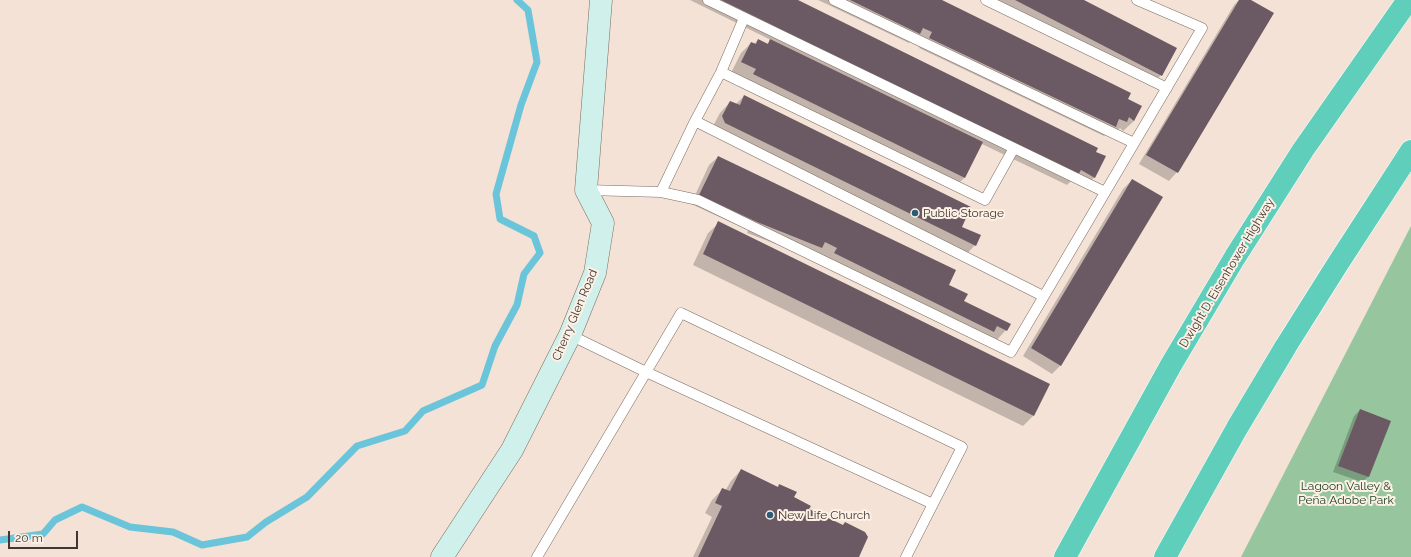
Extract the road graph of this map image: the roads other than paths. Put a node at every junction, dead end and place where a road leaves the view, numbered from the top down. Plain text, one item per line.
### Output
1 (600, 0) edge
2 (708, 0) edge
3 (834, 0) edge
4 (986, 0) edge
5 (1137, 0) edge
6 (1408, 0) edge
7 (744, 18) junction
8 (721, 72) junction
9 (1167, 88) junction
10 (695, 122) junction
11 (1134, 143) junction
12 (1014, 148) junction
13 (1411, 152) edge
14 (586, 190) junction
15 (662, 192) junction
16 (1105, 192) junction
17 (1043, 296) junction
18 (570, 335) junction
19 (646, 372) junction
20 (933, 504) junction
21 (447, 555) edge
22 (537, 557) edge
23 (906, 557) edge
24 (1065, 557) edge
25 (1165, 557) edge

1 - 14 street
2 - 7 lane
3 - 11 lane
4 - 9 lane
5 - 9 lane
6 - 24 highway, Dwight D. Eisenhower Highway
7 - 8 lane
7 - 12 lane
8 - 10 lane
8 - 12 lane
9 - 11 lane
10 - 15 lane
10 - 17 lane
11 - 16 lane
12 - 16 lane
13 - 25 highway
14 - 15 lane
14 - 18 street, Cherry Glen Road
15 - 17 lane
16 - 17 lane
18 - 19 lane
18 - 21 street, Cherry Glen Road
19 - 20 lane
19 - 20 lane
19 - 22 lane
20 - 23 lane

